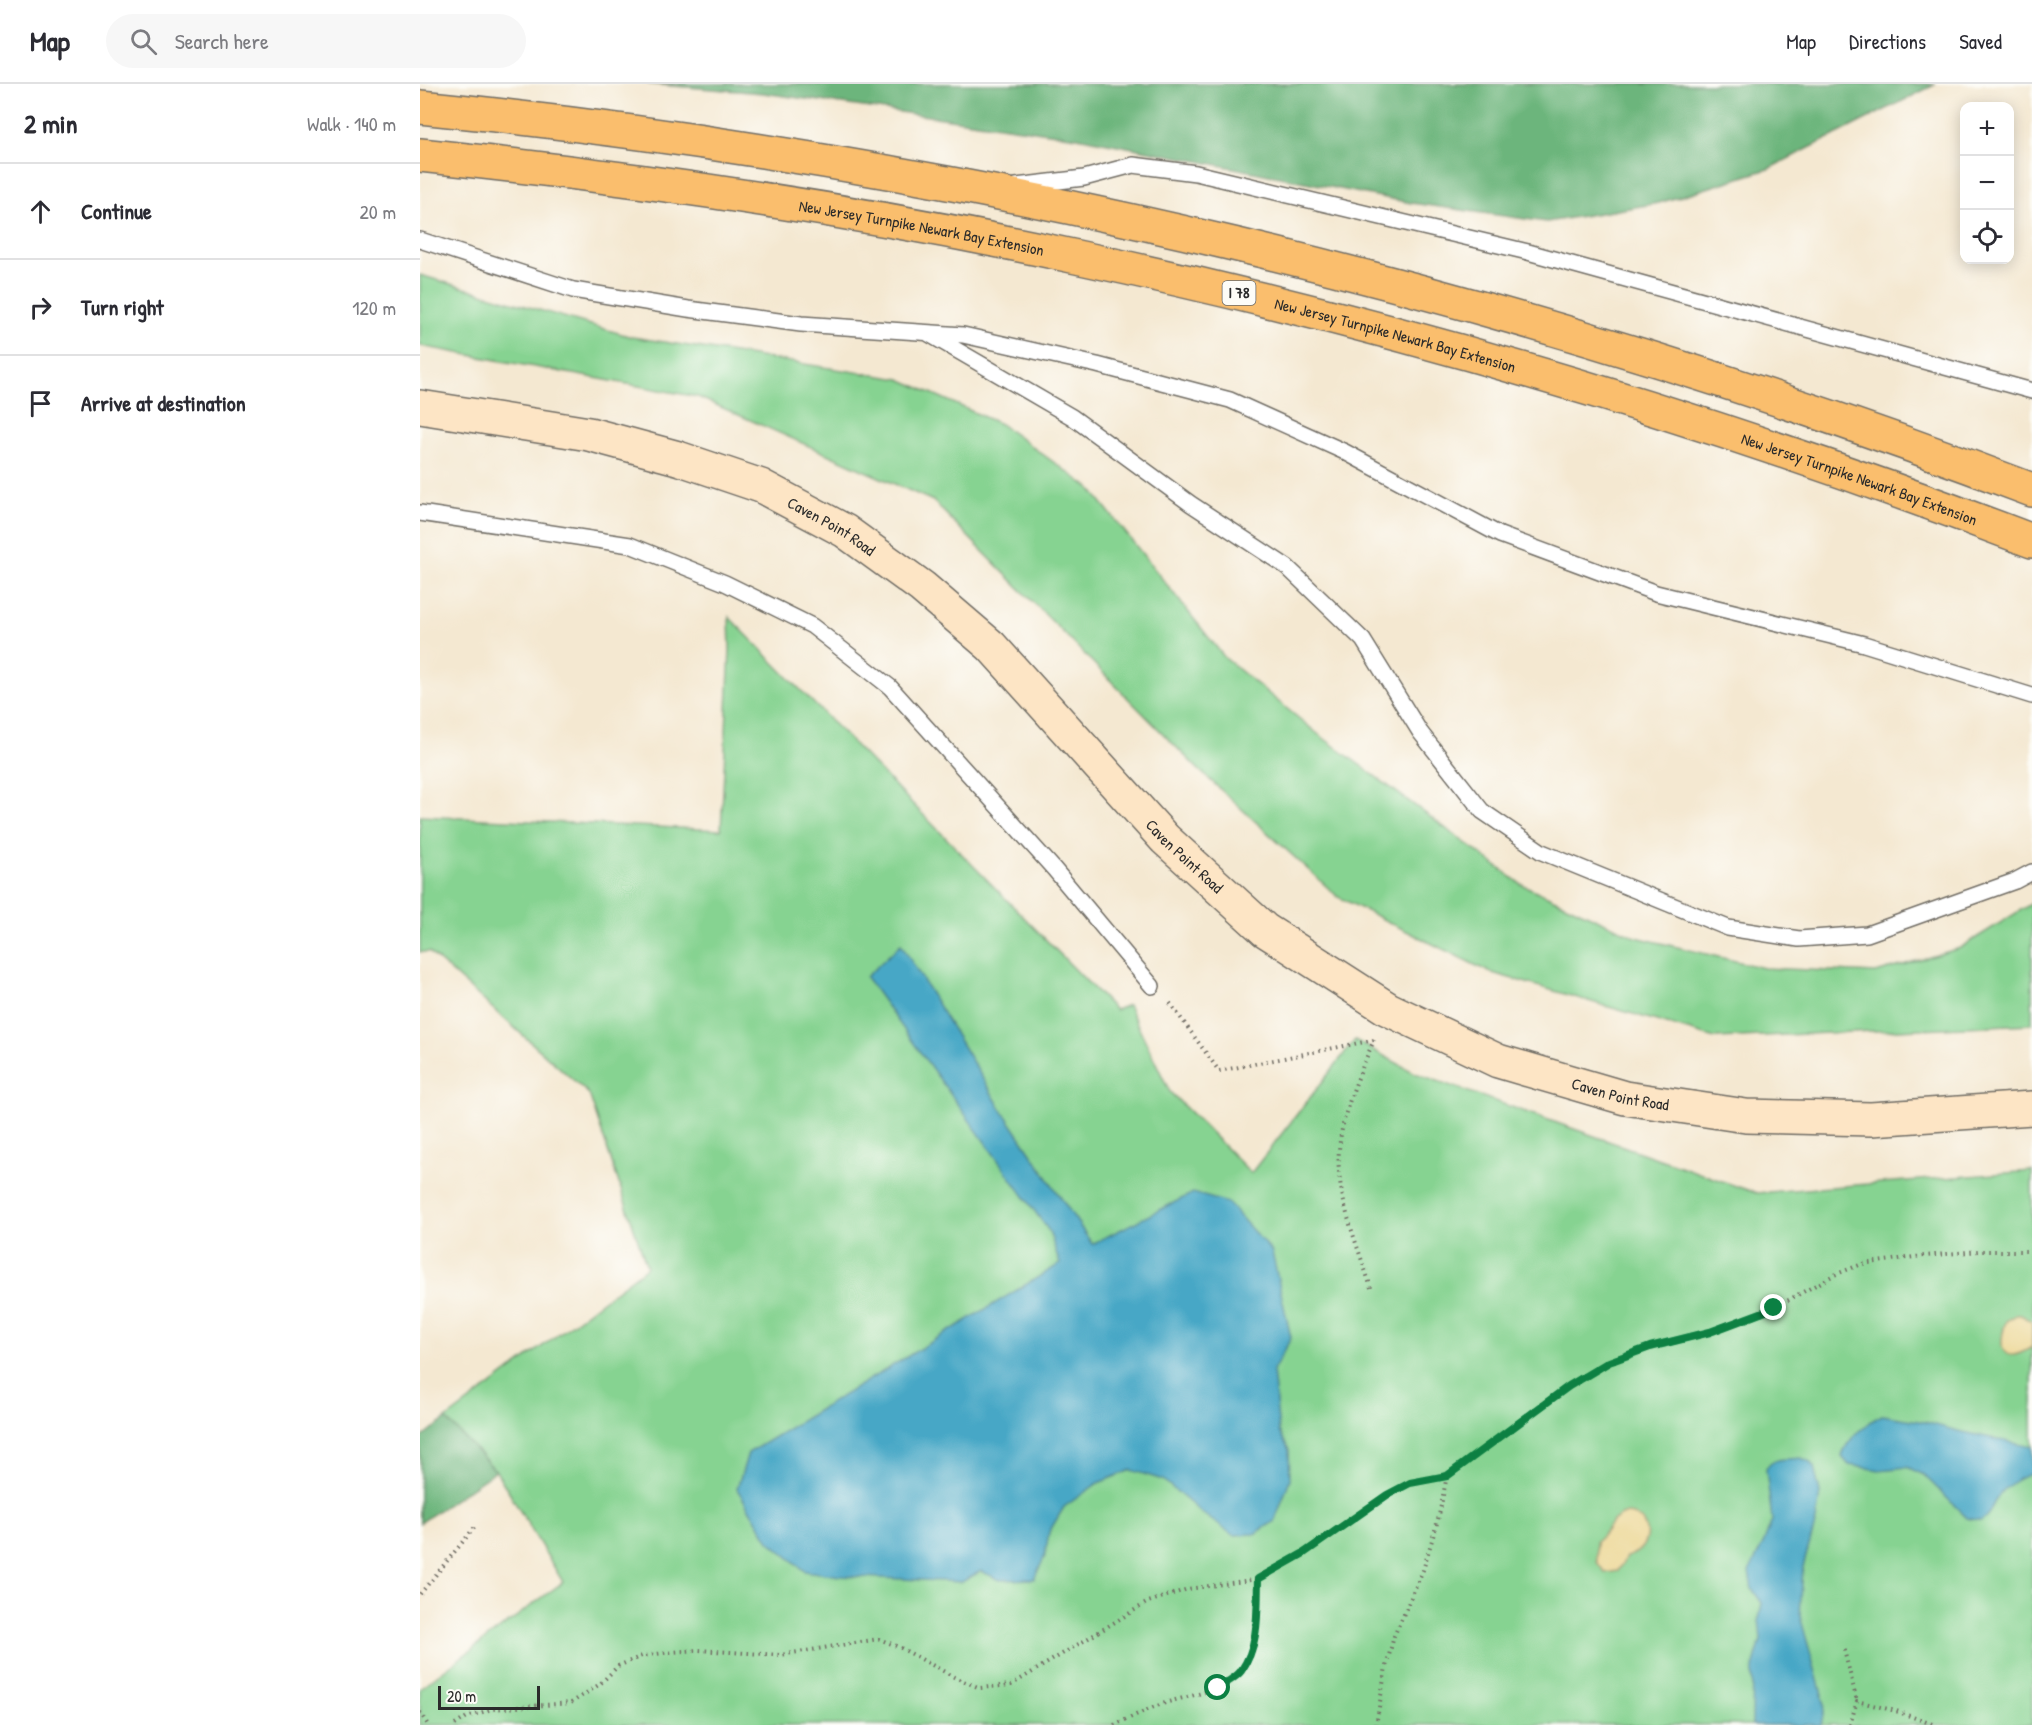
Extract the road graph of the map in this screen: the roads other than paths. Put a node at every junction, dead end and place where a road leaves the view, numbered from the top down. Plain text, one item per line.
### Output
1 (420, 107) edge
2 (420, 155) edge
3 (986, 190) junction
4 (420, 240) edge
5 (926, 333) junction
6 (2032, 391) edge
7 (420, 407) edge
8 (2032, 490) edge
9 (420, 513) edge
10 (2032, 541) edge
11 (2032, 696) edge
12 (2032, 872) edge
13 (1152, 986) dead end
14 (2032, 1108) edge

1 - 3 highway
2 - 10 highway, New Jersey Turnpike Newark Bay Extension / I 78
3 - 6 lane
3 - 8 highway
4 - 5 lane
5 - 11 lane
5 - 12 lane
7 - 14 street, Caven Point Road
9 - 13 lane

